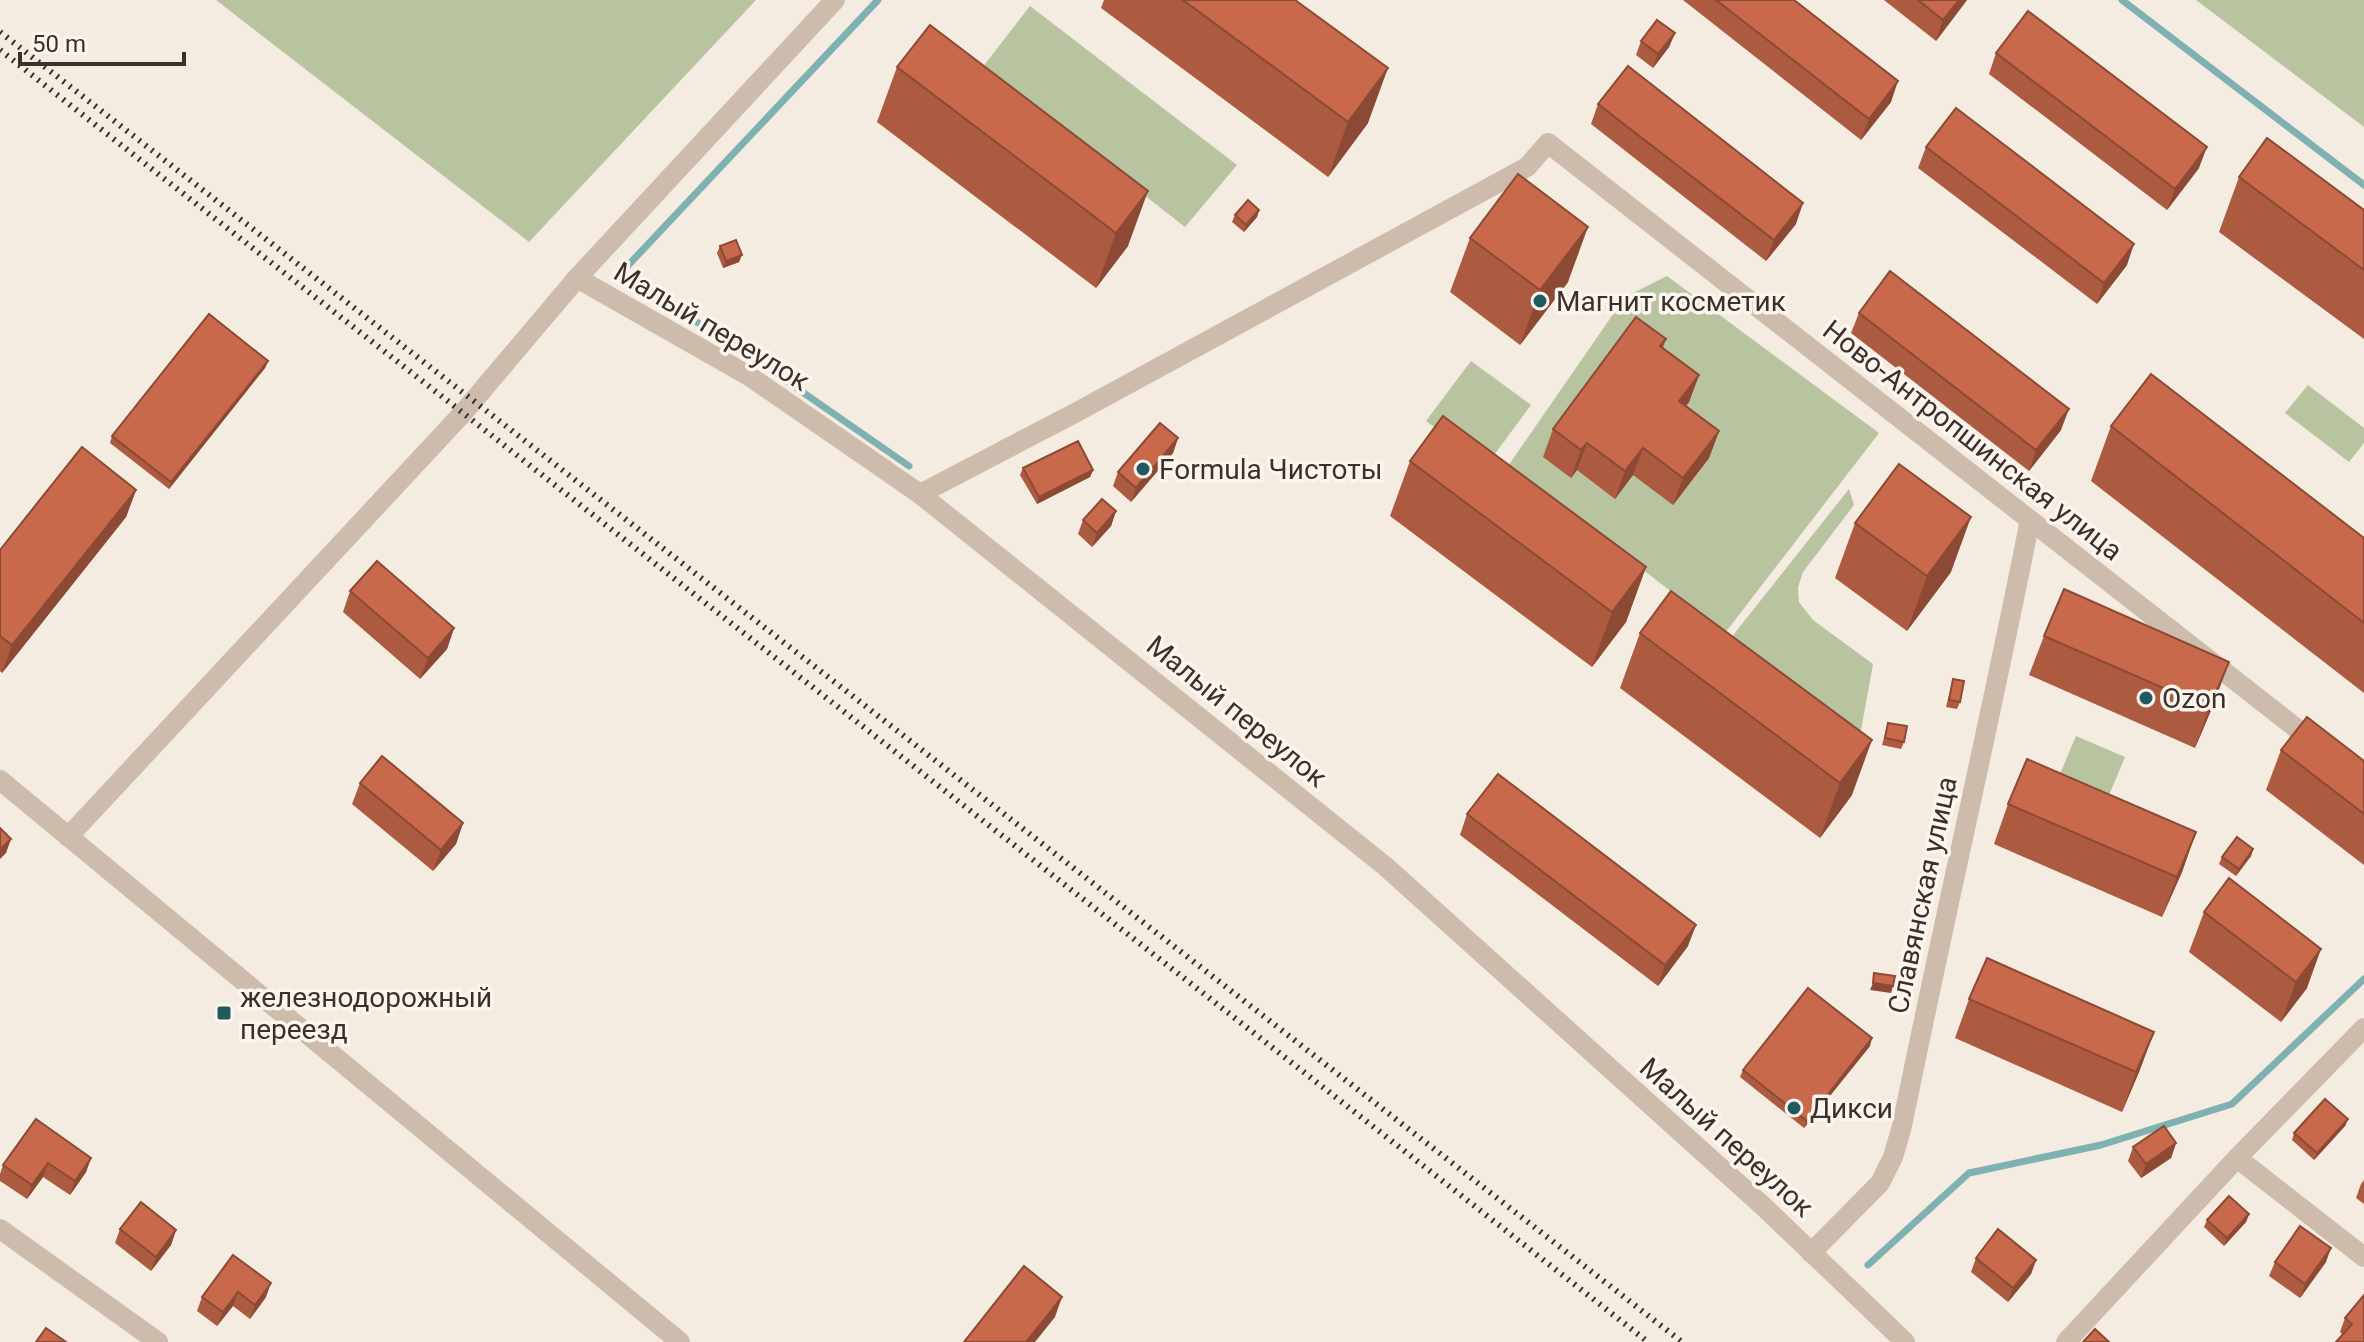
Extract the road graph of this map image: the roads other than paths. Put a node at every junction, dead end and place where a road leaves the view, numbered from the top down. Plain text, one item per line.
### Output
1 (835, 0) edge
2 (577, 278) junction
3 (920, 494) junction
4 (2030, 520) junction
5 (2340, 763) edge
6 (0, 780) edge
7 (68, 837) junction
8 (2364, 1028) edge
9 (2237, 1158) junction
10 (0, 1229) edge
11 (1811, 1253) junction
12 (2364, 1257) edge
13 (158, 1342) edge
14 (680, 1342) edge
15 (1905, 1342) edge
16 (2066, 1342) edge

1 - 2 street
2 - 3 street, Малый переулок
2 - 7 street
3 - 4 street, Ново-Антропшинская улица
3 - 11 street, Малый переулок
4 - 5 street, Ново-Антропшинская улица
4 - 11 street, Славянская улица
6 - 7 street
7 - 14 street
8 - 9 street
9 - 12 street
9 - 16 street
10 - 13 street
11 - 15 street, Малый переулок

